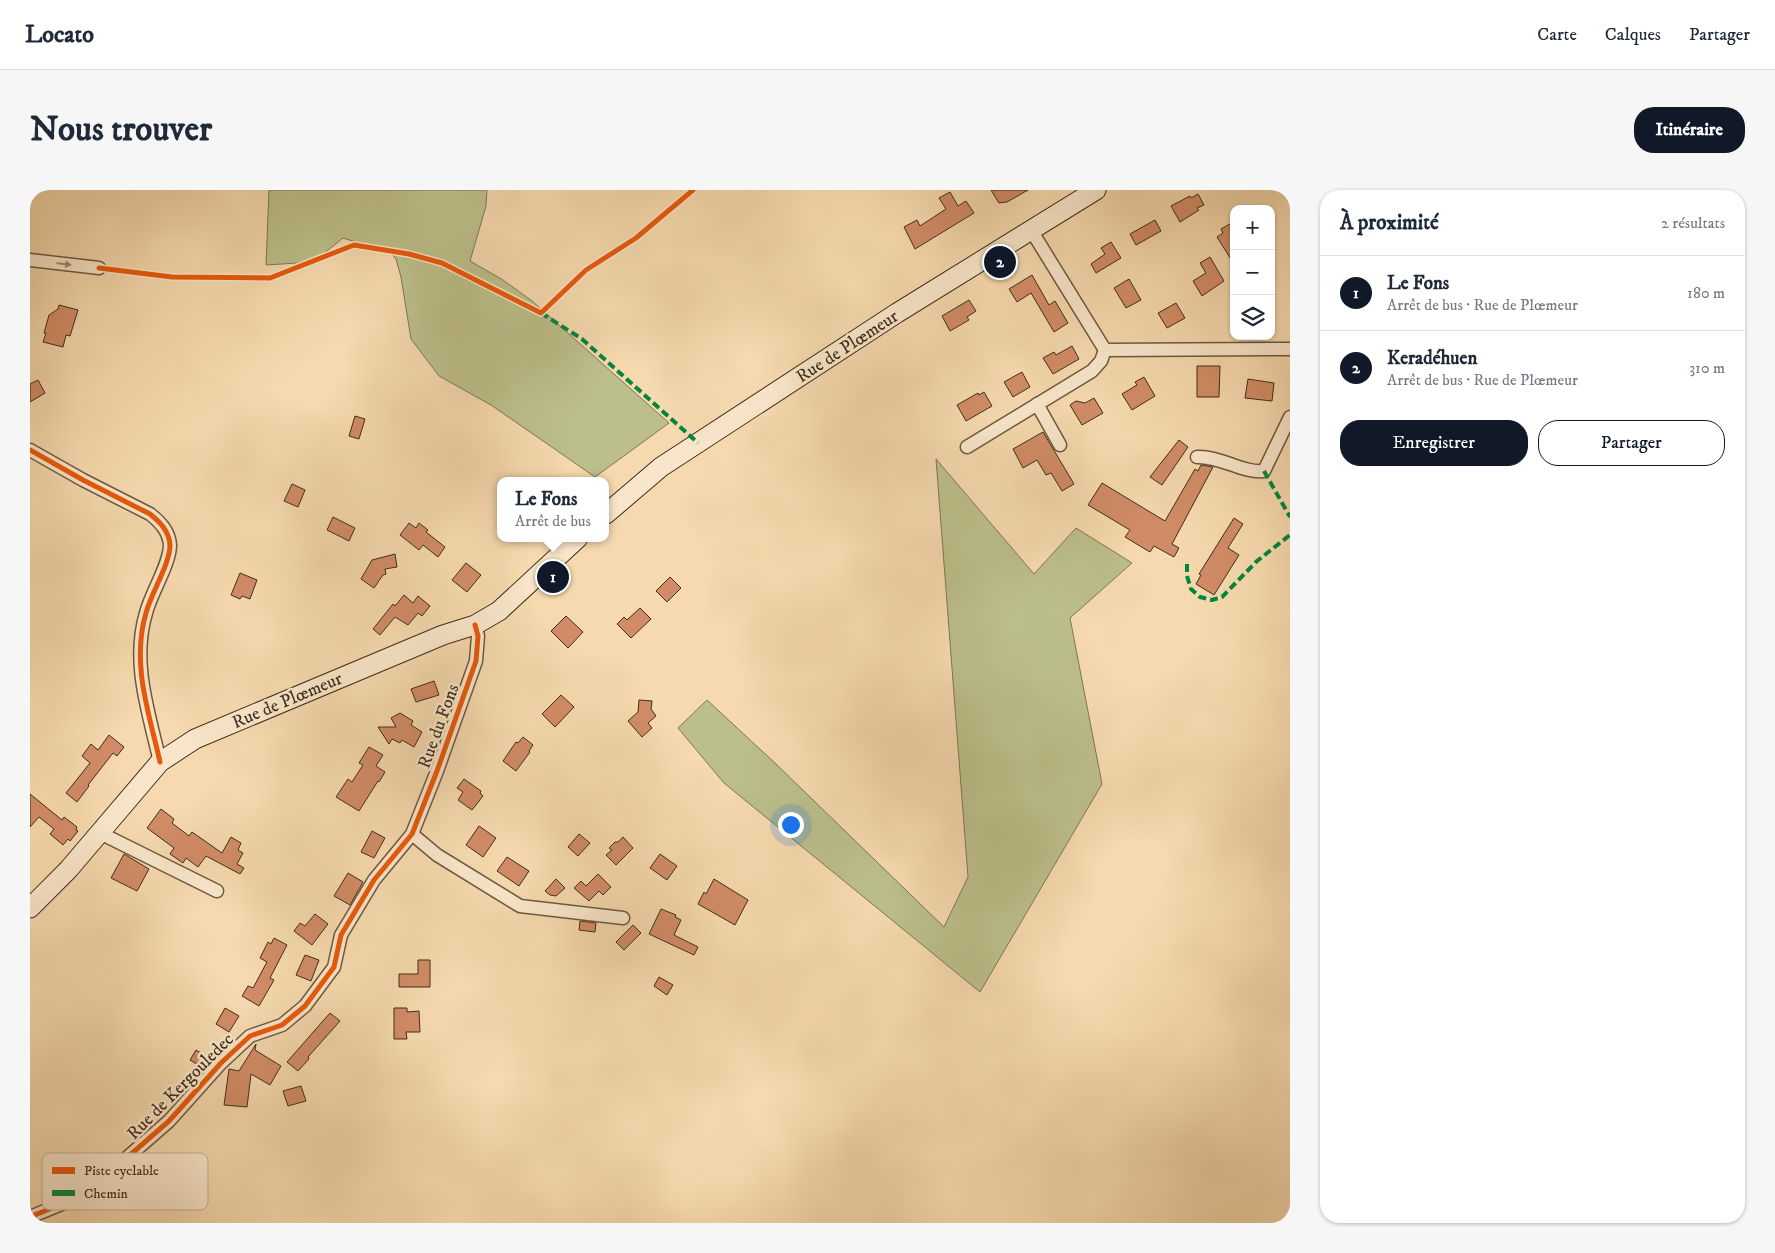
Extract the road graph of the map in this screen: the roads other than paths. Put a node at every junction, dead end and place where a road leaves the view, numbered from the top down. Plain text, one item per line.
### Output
1 (1096, 190) edge
2 (1031, 230) junction
3 (30, 260) edge
4 (99, 268) dead end
5 (1290, 349) edge
6 (1105, 350) junction
7 (1037, 404) junction
8 (1290, 417) edge
9 (1060, 445) dead end
10 (966, 447) dead end
11 (30, 450) edge
12 (1198, 457) dead end
13 (609, 511) edge
14 (574, 542) edge
15 (475, 625) junction
16 (160, 762) junction
17 (100, 833) junction
18 (412, 834) junction
19 (217, 891) dead end
20 (30, 908) edge
21 (623, 918) dead end
22 (132, 1153) edge
23 (48, 1210) edge
24 (30, 1218) edge

1 - 2 main road, Rue de Plœmeur
2 - 6 street
2 - 13 main road, Rue de Plœmeur
3 -> 4 street
5 - 6 street
6 - 7 street
7 - 9 street
7 - 10 street
8 - 12 street
11 - 16 street
14 - 15 main road, Rue de Plœmeur
15 - 16 main road, Rue de Plœmeur
15 - 18 street, Rue du Fons
16 - 17 main road, Rue de Plœmeur
17 - 19 street
17 - 20 main road, Rue de Plœmeur
18 - 21 street
18 - 22 street, Rue de Kergouledec
23 - 24 street, Rue de Kergouledec

